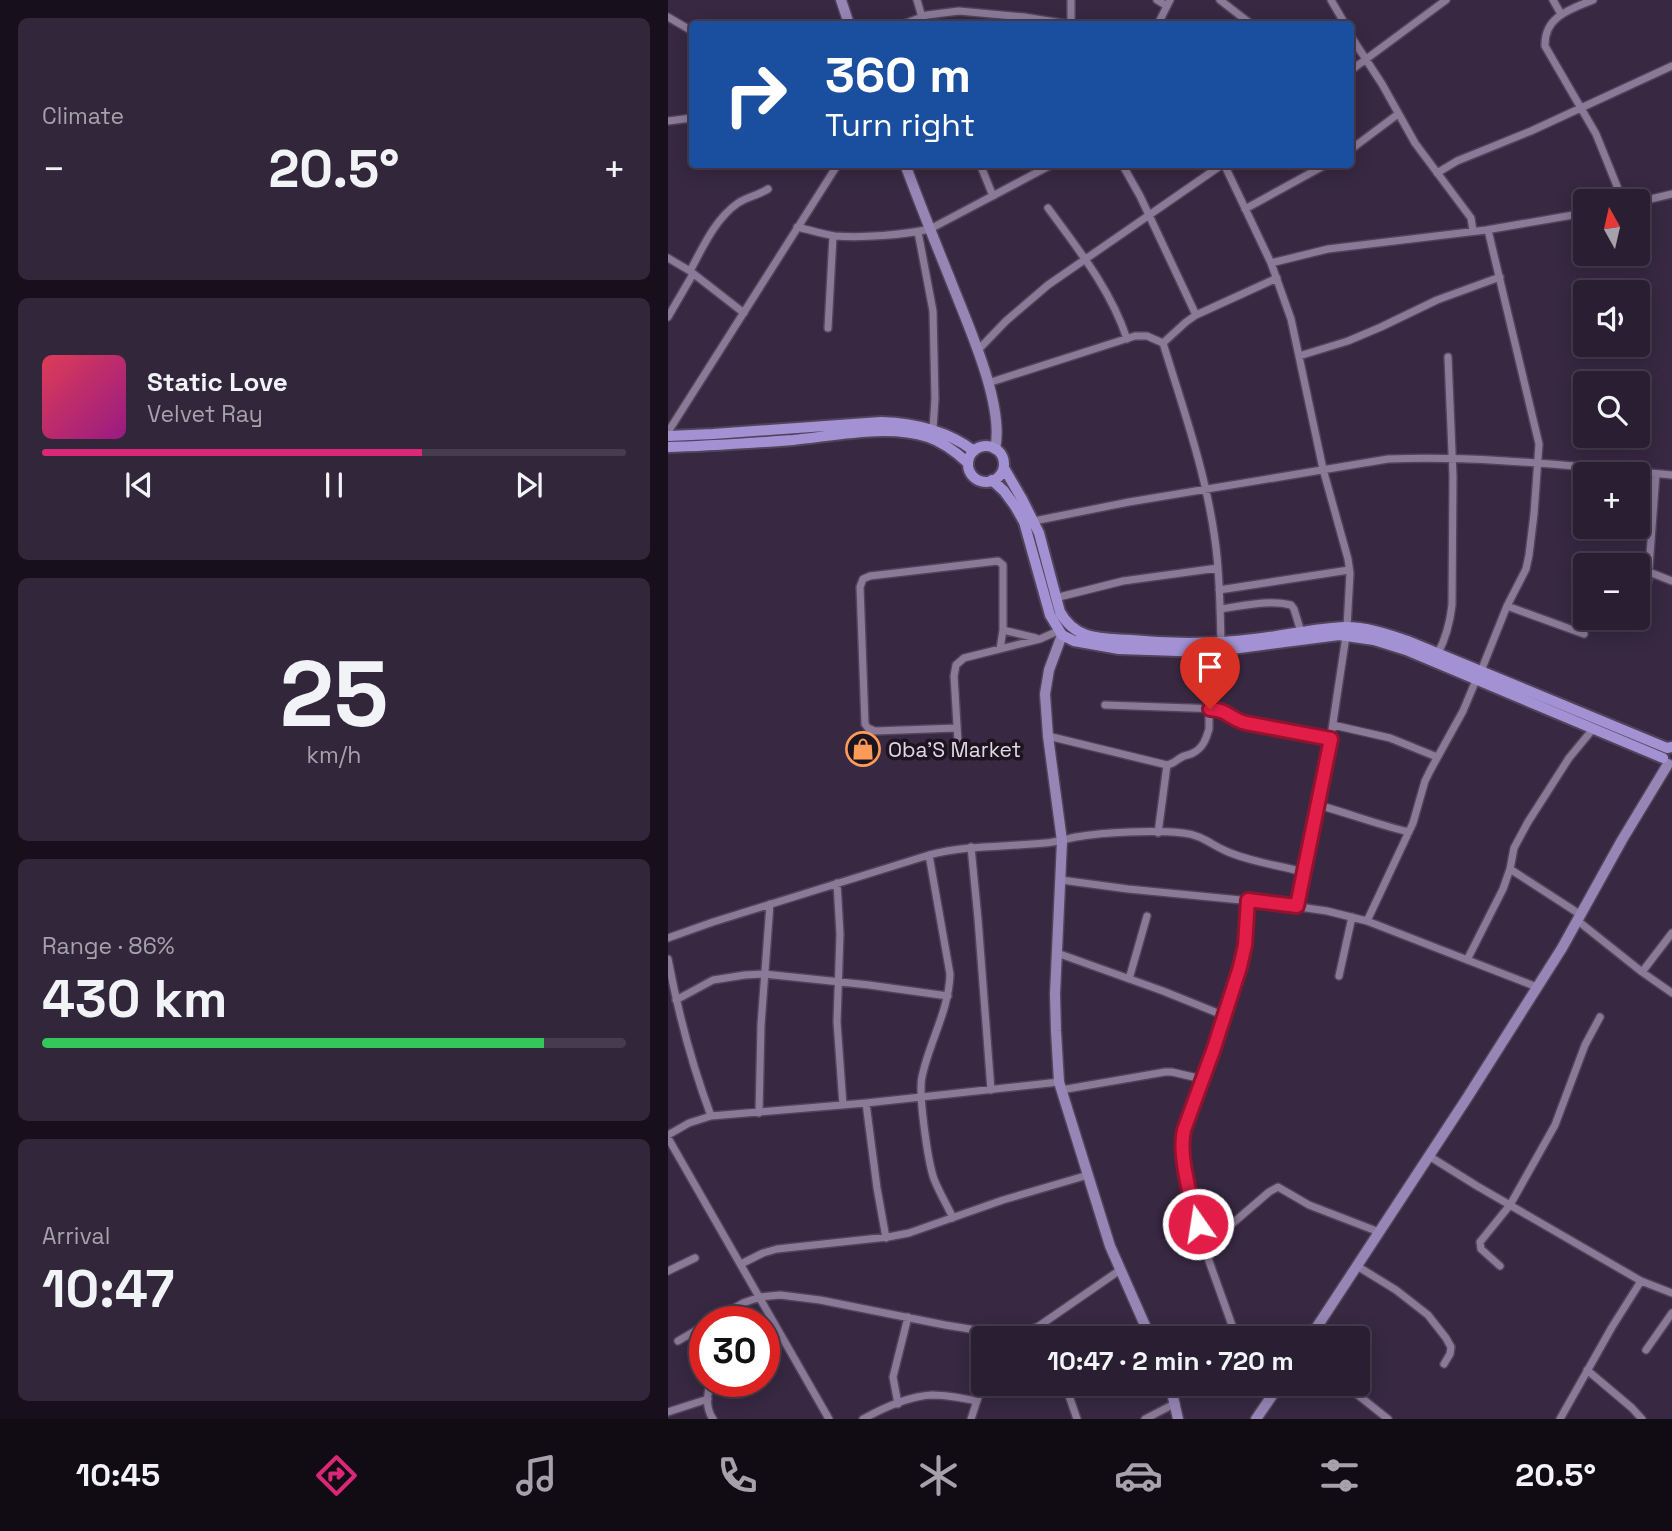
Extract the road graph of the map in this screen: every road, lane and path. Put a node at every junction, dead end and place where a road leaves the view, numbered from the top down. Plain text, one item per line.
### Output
1 (841, 0) edge
2 (917, 0) edge
3 (1071, 0) edge
4 (1157, 0) edge
5 (1220, 0) edge
6 (1331, 0) edge
7 (1446, 0) edge
8 (1553, 0) edge
9 (1593, 0) edge
10 (1169, 3) edge
11 (1561, 14) junction
12 (668, 17) edge
13 (848, 21) edge
14 (922, 21) edge
15 (1050, 21) edge
16 (1069, 21) edge
17 (1160, 21) edge
18 (1247, 21) edge
19 (1343, 21) edge
20 (689, 29) edge
21 (1354, 41) edge
22 (1367, 59) junction
23 (1671, 66) edge
24 (1354, 68) edge
25 (1580, 108) junction
26 (1398, 114) junction
27 (689, 118) edge
28 (668, 121) edge
29 (1354, 147) edge
30 (835, 168) edge
31 (907, 168) edge
32 (982, 168) edge
33 (1046, 168) edge
34 (1124, 168) edge
35 (1218, 168) edge
36 (1226, 168) edge
37 (1320, 168) edge
38 (1437, 173) junction
39 (768, 189) dead end
40 (1618, 189) edge
41 (1671, 194) edge
42 (993, 196) junction
43 (1650, 199) edge
44 (1048, 208) dead end
45 (1246, 209) junction
46 (1149, 215) junction
47 (1573, 215) edge
48 (797, 226) junction
49 (930, 229) junction
50 (1488, 230) junction
51 (1473, 231) junction
52 (918, 232) junction
53 (833, 236) junction
54 (668, 258) edge
55 (1085, 259) junction
56 (1271, 263) junction
57 (692, 272) junction
58 (1500, 277) junction
59 (1277, 278) junction
60 (744, 313) junction
61 (1196, 315) junction
62 (668, 317) edge
63 (828, 328) dead end
64 (1127, 339) junction
65 (1163, 343) junction
66 (978, 350) junction
67 (1299, 356) junction
68 (1448, 357) dead end
69 (988, 383) junction
70 (933, 429) junction
71 (668, 434) edge
72 (668, 447) edge
73 (991, 448) junction
74 (974, 451) junction
75 (1452, 458) junction
76 (968, 463) junction
77 (1538, 464) junction
78 (1003, 468) junction
79 (1322, 469) junction
80 (1656, 474) junction
81 (1671, 475) edge
82 (992, 481) junction
83 (1205, 489) junction
84 (1034, 521) junction
85 (1650, 558) edge
86 (1218, 568) junction
87 (1349, 570) junction
88 (1650, 572) edge
89 (1671, 581) edge
90 (1219, 590) junction
91 (1055, 598) junction
92 (1507, 606) junction
93 (1220, 609) junction
94 (1003, 630) junction
95 (1347, 631) junction
96 (1301, 632) junction
97 (1060, 633) junction
98 (1584, 634) dead end
99 (1040, 639) junction
100 (1221, 642) junction
101 (1192, 648) junction
102 (1000, 649) junction
103 (1209, 652) junction
104 (1438, 653) junction
105 (1479, 675) junction
106 (1105, 705) dead end
107 (1210, 709) junction
108 (1333, 725) junction
109 (957, 728) junction
110 (1593, 729) junction
111 (1048, 736) junction
112 (1331, 739) junction
113 (958, 742) dead end
114 (1668, 756) edge
115 (1437, 757) junction
116 (1167, 765) junction
117 (1318, 805) junction
118 (1409, 832) junction
119 (1158, 833) junction
120 (1062, 841) junction
121 (971, 848) junction
122 (929, 855) junction
123 (1510, 869) junction
124 (1303, 872) junction
125 (1061, 880) junction
126 (837, 883) junction
127 (1248, 900) junction
128 (770, 904) junction
129 (1297, 906) junction
130 (1147, 916) dead end
131 (1352, 917) junction
132 (1580, 918) junction
133 (1367, 921) junction
134 (1671, 933) edge
135 (668, 938) edge
136 (1056, 953) junction
137 (668, 959) edge
138 (1467, 960) junction
139 (1642, 972) junction
140 (764, 974) junction
141 (1339, 976) dead end
142 (1129, 979) junction
143 (839, 981) junction
144 (1537, 987) junction
145 (1671, 993) edge
146 (948, 996) junction
147 (676, 1000) junction
148 (1225, 1016) junction
149 (1600, 1017) dead end
150 (1202, 1079) junction
151 (1060, 1086) junction
152 (991, 1090) junction
153 (921, 1096) junction
154 (866, 1103) junction
155 (843, 1105) junction
156 (760, 1112) junction
157 (711, 1116) junction
158 (668, 1137) edge
159 (1429, 1156) junction
160 (1087, 1175) junction
161 (1510, 1205) junction
162 (953, 1217) junction
163 (1379, 1232) junction
164 (886, 1238) junction
165 (1204, 1248) junction
166 (695, 1258) dead end
167 (741, 1264) junction
168 (1358, 1266) junction
169 (1500, 1266) dead end
170 (1120, 1270) junction
171 (668, 1271) edge
172 (1641, 1282) junction
173 (1671, 1293) edge
174 (760, 1297) junction
175 (738, 1306) edge
176 (1671, 1313) edge
177 (908, 1317) junction
178 (1039, 1326) edge
179 (1145, 1326) edge
180 (1232, 1326) edge
181 (1318, 1326) edge
182 (971, 1331) edge
183 (689, 1334) edge
184 (677, 1341) dead end
185 (1646, 1350) dead end
186 (1444, 1364) dead end
187 (1587, 1370) junction
188 (978, 1396) edge
189 (1069, 1396) edge
190 (1174, 1396) edge
191 (1271, 1396) edge
192 (1359, 1396) edge
193 (708, 1399) joint
194 (977, 1401) junction
195 (1176, 1403) junction
196 (898, 1404) junction
197 (668, 1411) edge
198 (1564, 1418) edge
199 (671, 1419) edge
200 (713, 1419) edge
201 (829, 1419) edge
202 (863, 1419) edge
203 (971, 1419) edge
204 (1077, 1419) edge
205 (1145, 1419) edge
206 (1178, 1419) edge
207 (1256, 1419) edge
208 (1387, 1419) edge
209 (1642, 1419) edge

1 - 13 street
2 - 14 street
3 - 16 street
4 - 10 street
5 - 18 street
6 - 19 street
7 - 22 street
8 - 11 street
9 - 11 street
10 - 17 street
11 - 25 street
12 - 20 street
14 - 15 street
21 - 22 street
22 - 24 street
22 - 26 street
23 - 25 street
25 - 38 street
25 - 40 street
26 - 29 street
26 - 38 street
27 - 28 street
30 - 48 street
31 - 49 street
32 - 42 street
33 - 42 street
34 - 46 street
35 - 46 street
36 - 45 street
37 - 45 street
38 - 51 street
39 - 57 street
41 - 43 street
42 - 49 street
44 - 55 street
45 - 56 street
46 - 55 street
46 - 61 street
47 - 50 street
48 - 53 street
48 - 60 street
49 - 52 street
49 - 66 street
50 - 51 street
50 - 58 street
51 - 56 street
52 - 53 street
52 - 70 street
53 - 63 street
54 - 57 street
55 - 64 street
55 - 66 street
56 - 59 street
57 - 60 street
57 - 62 street
58 - 67 street
58 - 77 street
59 - 61 street
59 - 67 street
60 - 71 street
61 - 65 street
64 - 65 street
64 - 69 street
65 - 83 street
66 - 69 street
67 - 79 street
68 - 75 street
69 - 73 street
70 - 71 main road
70 - 74 main road
72 - 76 main road
73 - 74 main road
73 - 78 main road
74 - 76 main road
75 - 77 street
75 - 79 street
75 - 104 street
76 - 82 main road
77 - 80 street
77 - 92 street
78 - 82 main road
78 - 84 main road
79 - 83 street
79 - 87 street
80 - 81 street
80 - 85 street
82 - 97 main road
83 - 84 street
83 - 86 street
84 - 91 main road
86 - 90 street
86 - 91 street
87 - 90 street
87 - 95 street
88 - 89 street
90 - 93 street
91 - 101 main road
92 - 98 street
92 - 105 street
93 - 96 street
93 - 100 street
94 - 99 street
94 - 102 street
94 - 109 street
95 - 96 main road
95 - 103 main road
95 - 104 main road
95 - 105 main road
95 - 108 street
96 - 100 main road
97 - 99 street
97 - 101 main road
97 - 111 street
99 - 102 street
100 - 101 main road
101 - 103 main road
102 - 109 street
103 - 107 street
104 - 105 main road
105 - 110 main road
105 - 114 main road
105 - 115 street
106 - 107 street
107 - 112 street
107 - 116 street
108 - 112 street
108 - 115 street
109 - 113 street
110 - 114 main road
110 - 123 street
111 - 116 street
111 - 120 street
112 - 117 street
114 - 132 street
115 - 118 street
116 - 119 street
117 - 118 street
117 - 124 street
118 - 133 street
119 - 120 street
119 - 124 street
120 - 121 street
120 - 125 street
121 - 122 street
121 - 152 street
122 - 126 street
122 - 146 street
123 - 132 street
123 - 138 street
124 - 129 street
125 - 127 street
125 - 136 street
126 - 128 street
126 - 143 street
127 - 129 street
127 - 148 street
128 - 135 street
128 - 140 street
129 - 131 street
130 - 142 street
131 - 133 street
131 - 141 street
132 - 139 street
132 - 144 street
133 - 138 street
134 - 139 street
136 - 142 street
136 - 151 street
137 - 147 street
138 - 144 street
139 - 145 street
140 - 143 street
140 - 147 street
140 - 156 street
142 - 148 street
143 - 146 street
143 - 155 street
144 - 159 street
146 - 153 street
147 - 157 street
148 - 150 street
149 - 161 street
150 - 151 street
150 - 165 street
151 - 152 street
151 - 160 street
152 - 153 street
153 - 154 street
153 - 162 street
154 - 155 street
154 - 164 street
155 - 156 street
156 - 157 street
157 - 158 street
158 - 167 street
159 - 161 street
159 - 163 street
160 - 162 street
160 - 170 street
161 - 169 street
161 - 172 street
162 - 164 street
163 - 165 street
163 - 168 street
164 - 167 street
165 - 180 street
166 - 171 street
167 - 174 street
168 - 181 street
168 - 186 street
170 - 178 street
170 - 179 street
172 - 173 street
172 - 187 street
174 - 175 street
174 - 177 street
174 - 201 street
176 - 185 street
177 - 182 street
177 - 196 street
183 - 184 street
187 - 198 street
187 - 209 street
188 - 194 street
189 - 204 street
190 - 195 street
191 - 207 street
192 - 208 street
193 - 197 street
193 - 200 street
194 - 196 street
194 - 203 street
195 - 205 street
195 - 206 street
196 - 202 street
197 - 199 street

